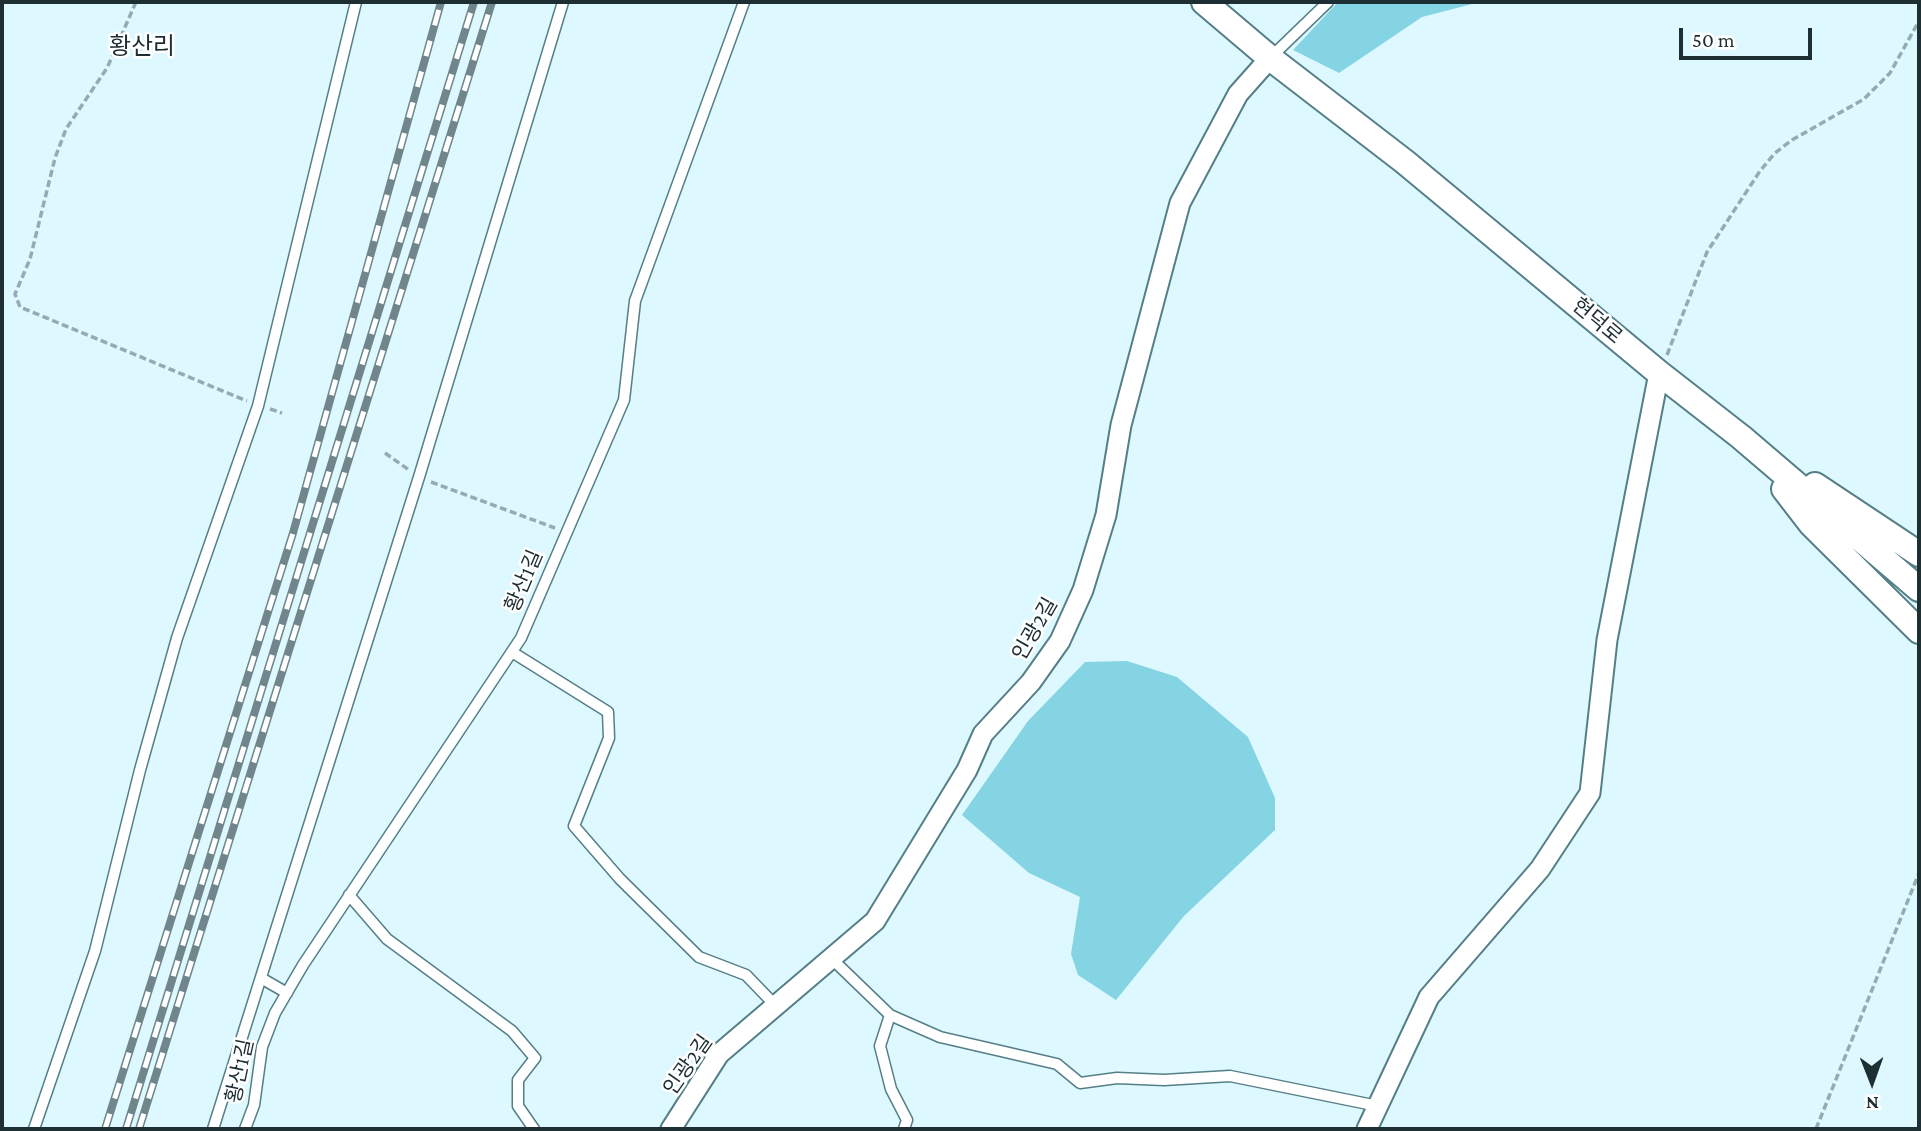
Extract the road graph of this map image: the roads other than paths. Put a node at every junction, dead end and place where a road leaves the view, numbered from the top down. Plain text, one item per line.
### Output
1 (356, 2) edge
2 (563, 2) edge
3 (744, 2) edge
4 (1204, 2) edge
5 (1328, 2) edge
6 (1270, 58) junction
7 (1659, 373) junction
8 (1741, 437) junction
9 (1919, 554) edge
10 (1919, 589) edge
11 (1919, 631) edge
12 (512, 652) junction
13 (349, 895) junction
14 (831, 958) junction
15 (261, 978) junction
16 (287, 993) junction
17 (774, 1004) junction
18 (890, 1015) junction
19 (1378, 1106) junction
20 (34, 1129) edge
21 (212, 1129) edge
22 (245, 1129) edge
23 (534, 1129) edge
24 (671, 1129) edge
25 (904, 1129) edge
26 (1367, 1129) edge

1 - 20 lane
2 - 15 lane
3 - 12 lane, 황산1길
4 - 6 street, 현덕로
5 - 6 lane
6 - 7 street, 현덕로
6 - 14 street, 인광2길
7 - 8 street, 현덕로
7 - 19 street
8 - 9 street
8 - 10 street, 현덕로
8 - 11 street
12 - 13 lane, 황산1길
12 - 17 lane
13 - 16 lane, 황산1길
13 - 23 lane
14 - 17 street, 인광2길
14 - 18 lane
15 - 16 lane
15 - 21 lane
16 - 22 lane, 황산1길
17 - 24 street, 인광2길
18 - 19 lane
18 - 25 lane
19 - 26 street

